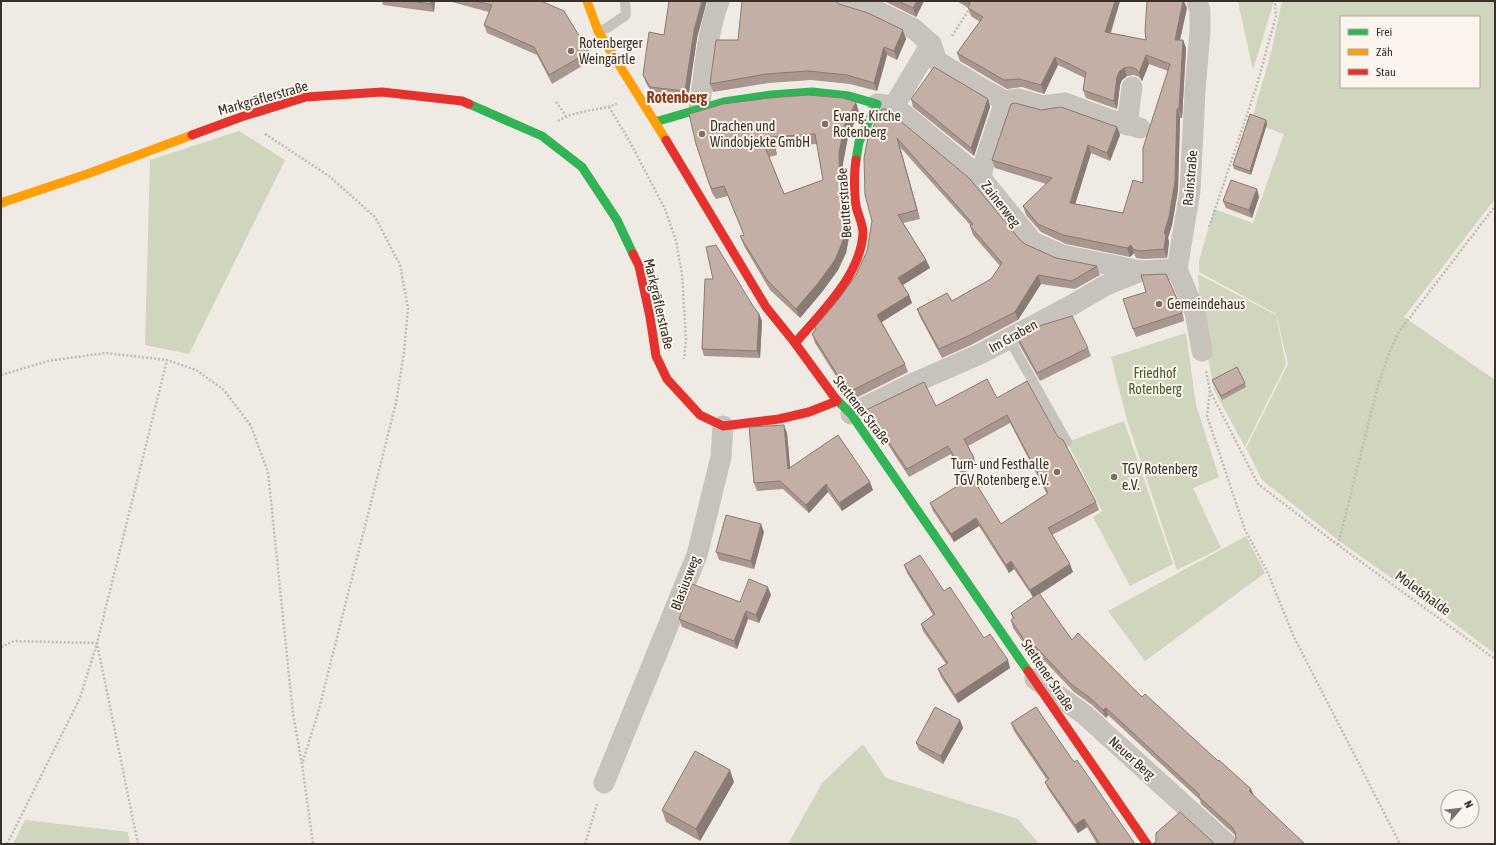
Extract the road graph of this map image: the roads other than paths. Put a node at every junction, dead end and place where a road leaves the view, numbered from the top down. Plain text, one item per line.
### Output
1 (587, 1) edge
2 (625, 1) edge
3 (719, 1) edge
4 (846, 1) edge
5 (1197, 1) edge
6 (598, 31) junction
7 (934, 52) junction
8 (1132, 87) dead end
9 (1005, 101) junction
10 (886, 105) junction
11 (699, 108) junction
12 (655, 122) junction
13 (981, 178) junction
14 (1, 204) edge
15 (1177, 269) junction
16 (1141, 271) junction
17 (1008, 339) junction
18 (795, 343) junction
19 (1202, 351) road end
20 (844, 407) junction
21 (723, 426) junction
22 (1067, 442) dead end
23 (1032, 677) junction
24 (604, 783) road end
25 (1148, 844) edge
26 (1227, 844) edge

1 - 6 street, Stettener Straße
2 - 6 lane
3 - 11 street
4 - 7 street
5 - 15 street, Rainstraße
6 - 12 street, Stettener Straße
7 - 9 street
7 - 10 street
8 - 9 street
9 - 13 street
10 - 11 street
10 - 13 street, Zainerweg
10 - 18 street, Beutterstraße
11 - 12 street
12 - 18 street, Stettener Straße
13 - 16 street, Zainerweg
14 - 21 street, Markgräflerstraße
15 - 16 street, Im Graben
15 - 19 street
16 - 17 street, Im Graben
17 - 20 street, Im Graben
17 - 22 lane
18 - 20 street, Stettener Straße
20 - 21 street
20 - 23 street, Stettener Straße
21 - 24 street, Blasiusweg
23 - 25 street, Stettener Straße
23 - 26 street, Neuer Berg

